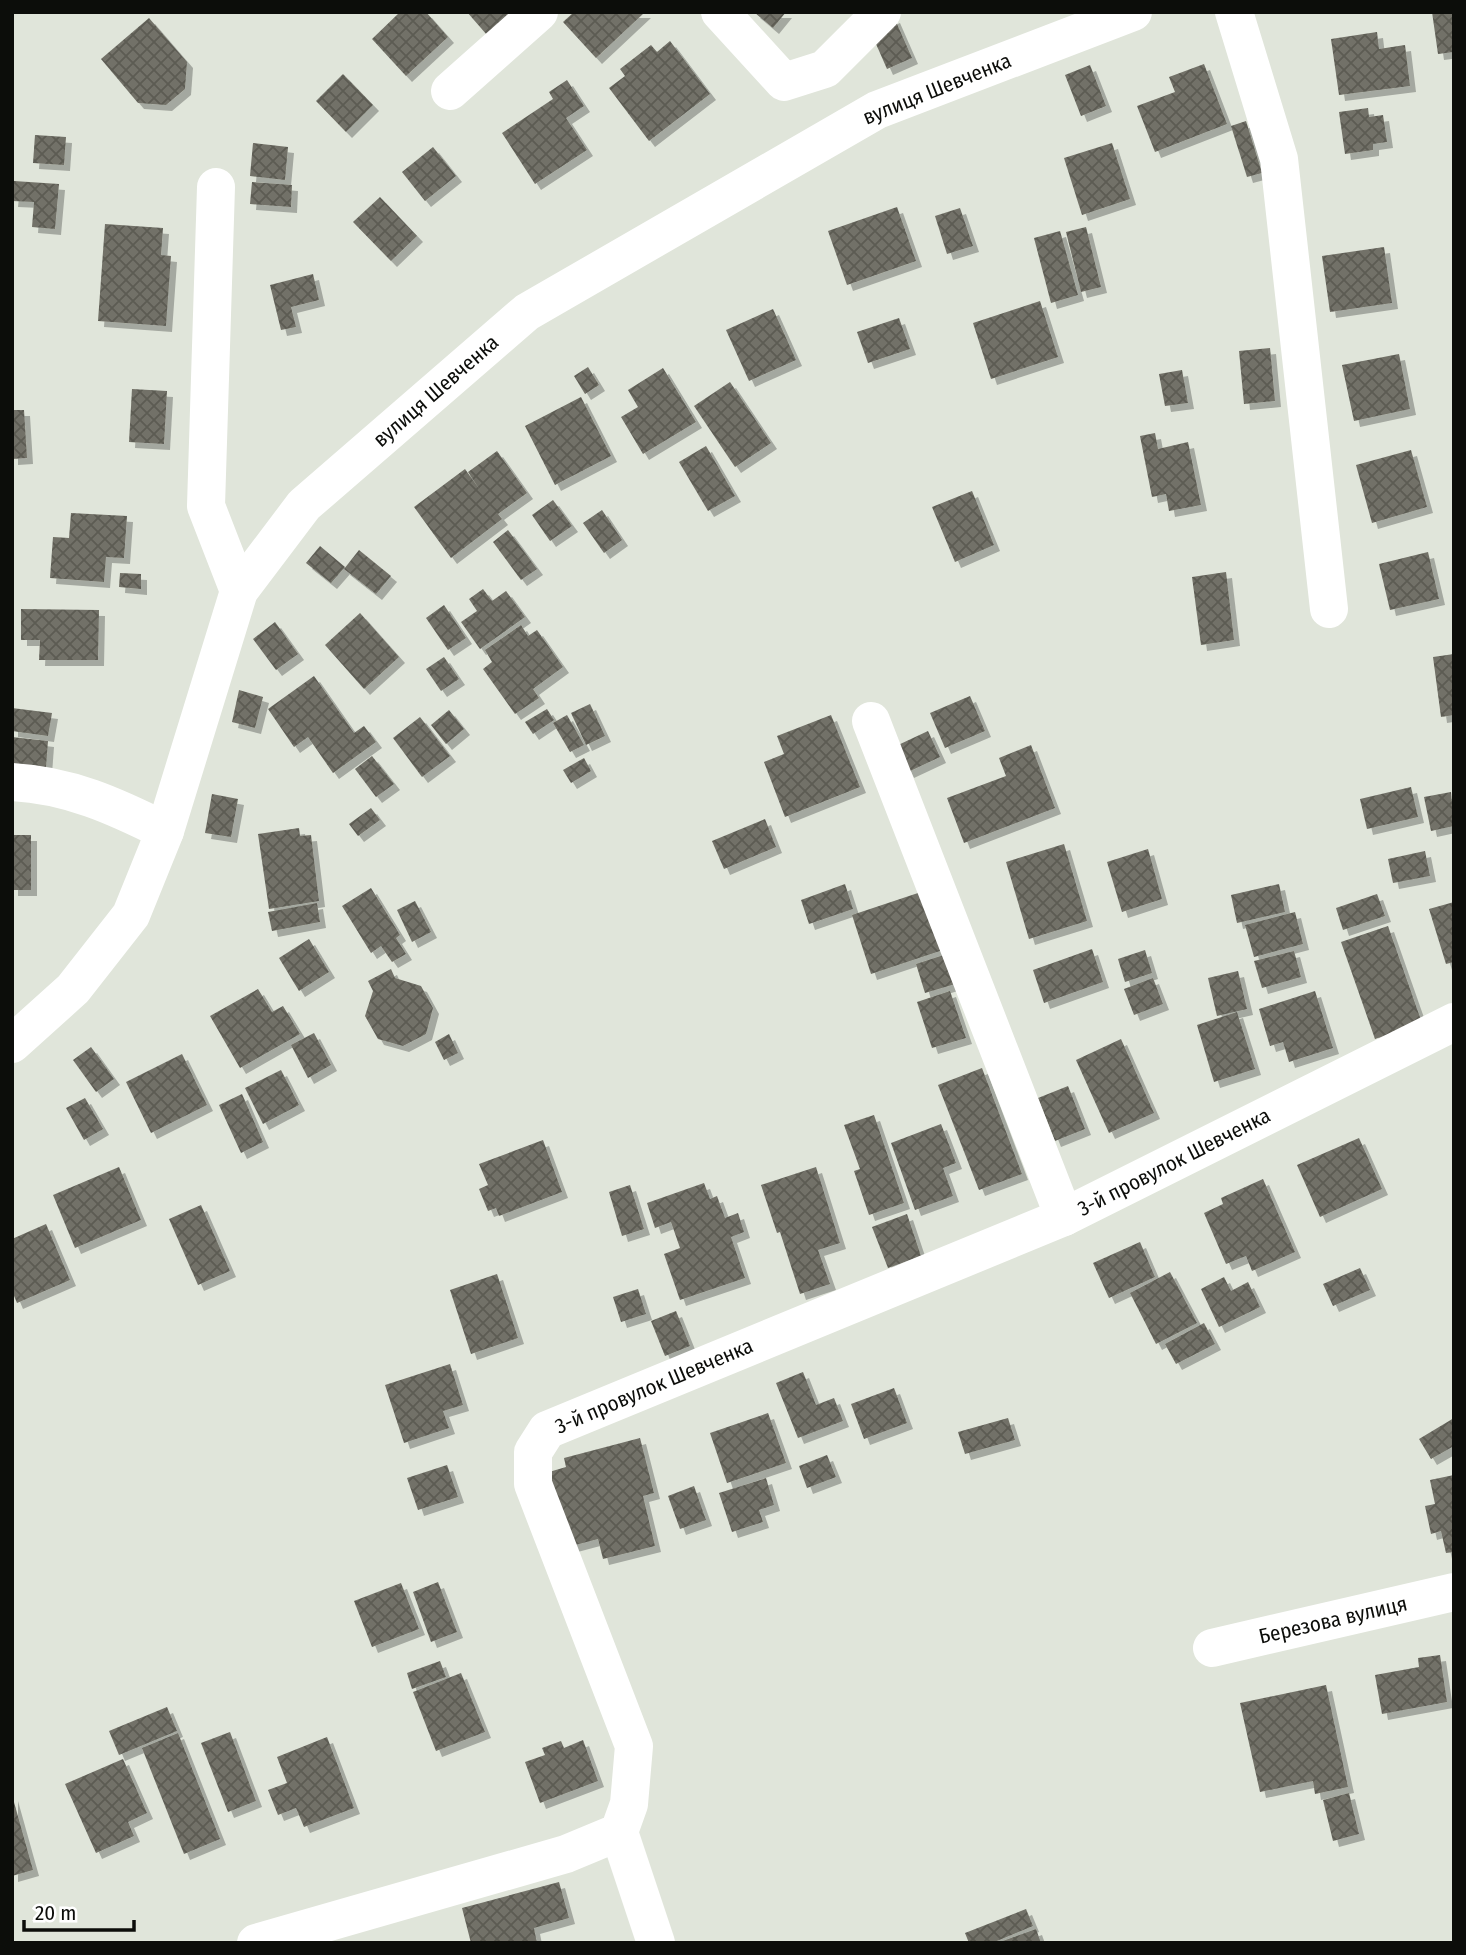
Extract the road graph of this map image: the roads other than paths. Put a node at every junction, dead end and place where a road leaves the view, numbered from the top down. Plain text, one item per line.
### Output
1 (539, 12) edge
2 (720, 12) edge
3 (882, 12) edge
4 (1133, 12) edge
5 (1234, 12) edge
6 (450, 92) dead end
7 (216, 187) dead end
8 (239, 591) junction
9 (1329, 608) dead end
10 (871, 720) dead end
11 (12, 782) edge
12 (165, 831) junction
13 (1454, 1022) edge
14 (12, 1044) edge
15 (1064, 1217) junction
16 (1454, 1592) edge
17 (1212, 1648) dead end
18 (619, 1832) junction
19 (256, 1943) edge
20 (656, 1943) edge

1 - 6 street
2 - 3 street
4 - 8 street, вулиця Шевченка
5 - 9 street
7 - 8 street
8 - 12 street, вулиця Шевченка
10 - 15 street
11 - 12 street
12 - 14 street, вулиця Шевченка
13 - 15 street, 3-й провулок Шевченка
15 - 18 street, 3-й провулок Шевченка
16 - 17 street, Березова вулиця
18 - 19 street
18 - 20 street

